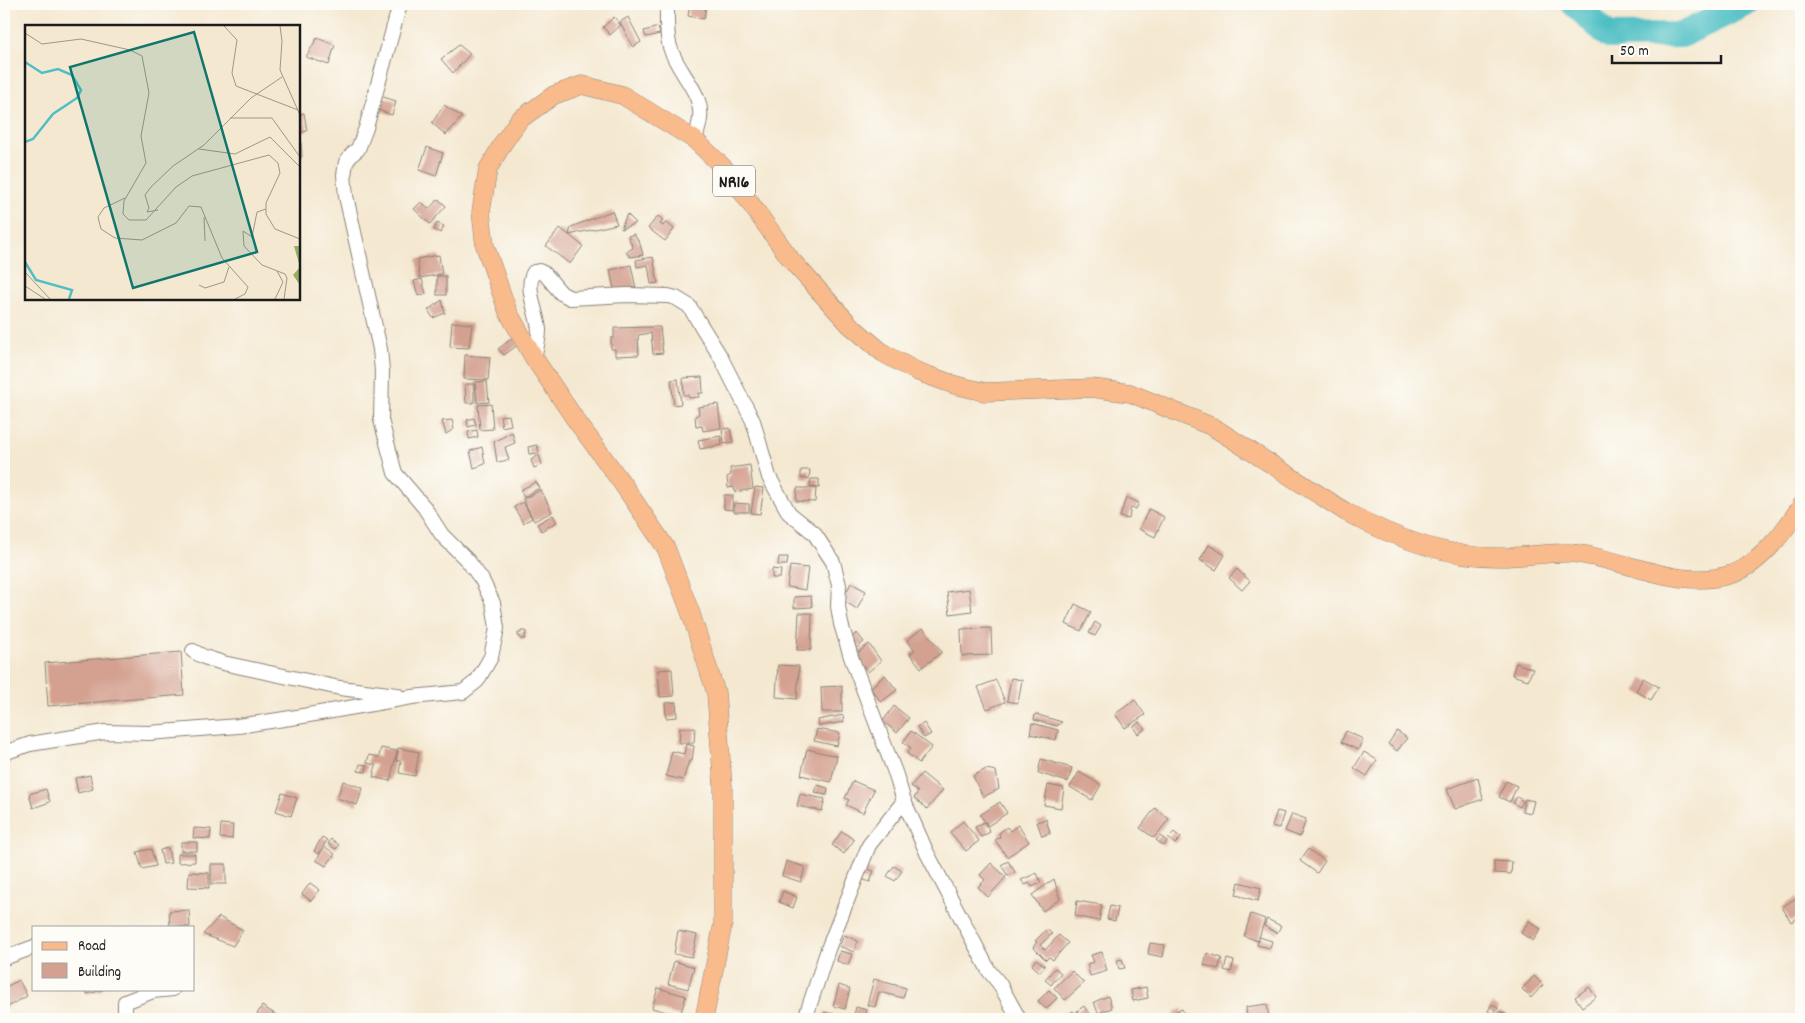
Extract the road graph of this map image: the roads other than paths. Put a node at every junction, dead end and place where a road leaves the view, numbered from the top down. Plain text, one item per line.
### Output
1 (400, 4) edge
2 (667, 4) edge
3 (695, 140) junction
4 (534, 358) junction
5 (1801, 506) edge
6 (193, 651) dead end
7 (412, 697) junction
8 (4, 752) edge
9 (904, 801) junction
10 (32, 948) edge
11 (4, 958) edge
12 (164, 990) edge
13 (127, 1019) edge
14 (704, 1019) edge
15 (805, 1019) edge
16 (1019, 1019) edge

1 - 7 street
2 - 3 street
3 - 4 main road, NR16
3 - 5 main road, NR16
4 - 9 street
4 - 14 main road, NR16
6 - 7 street
7 - 8 street
9 - 15 street
9 - 16 street
10 - 11 street
12 - 13 street

